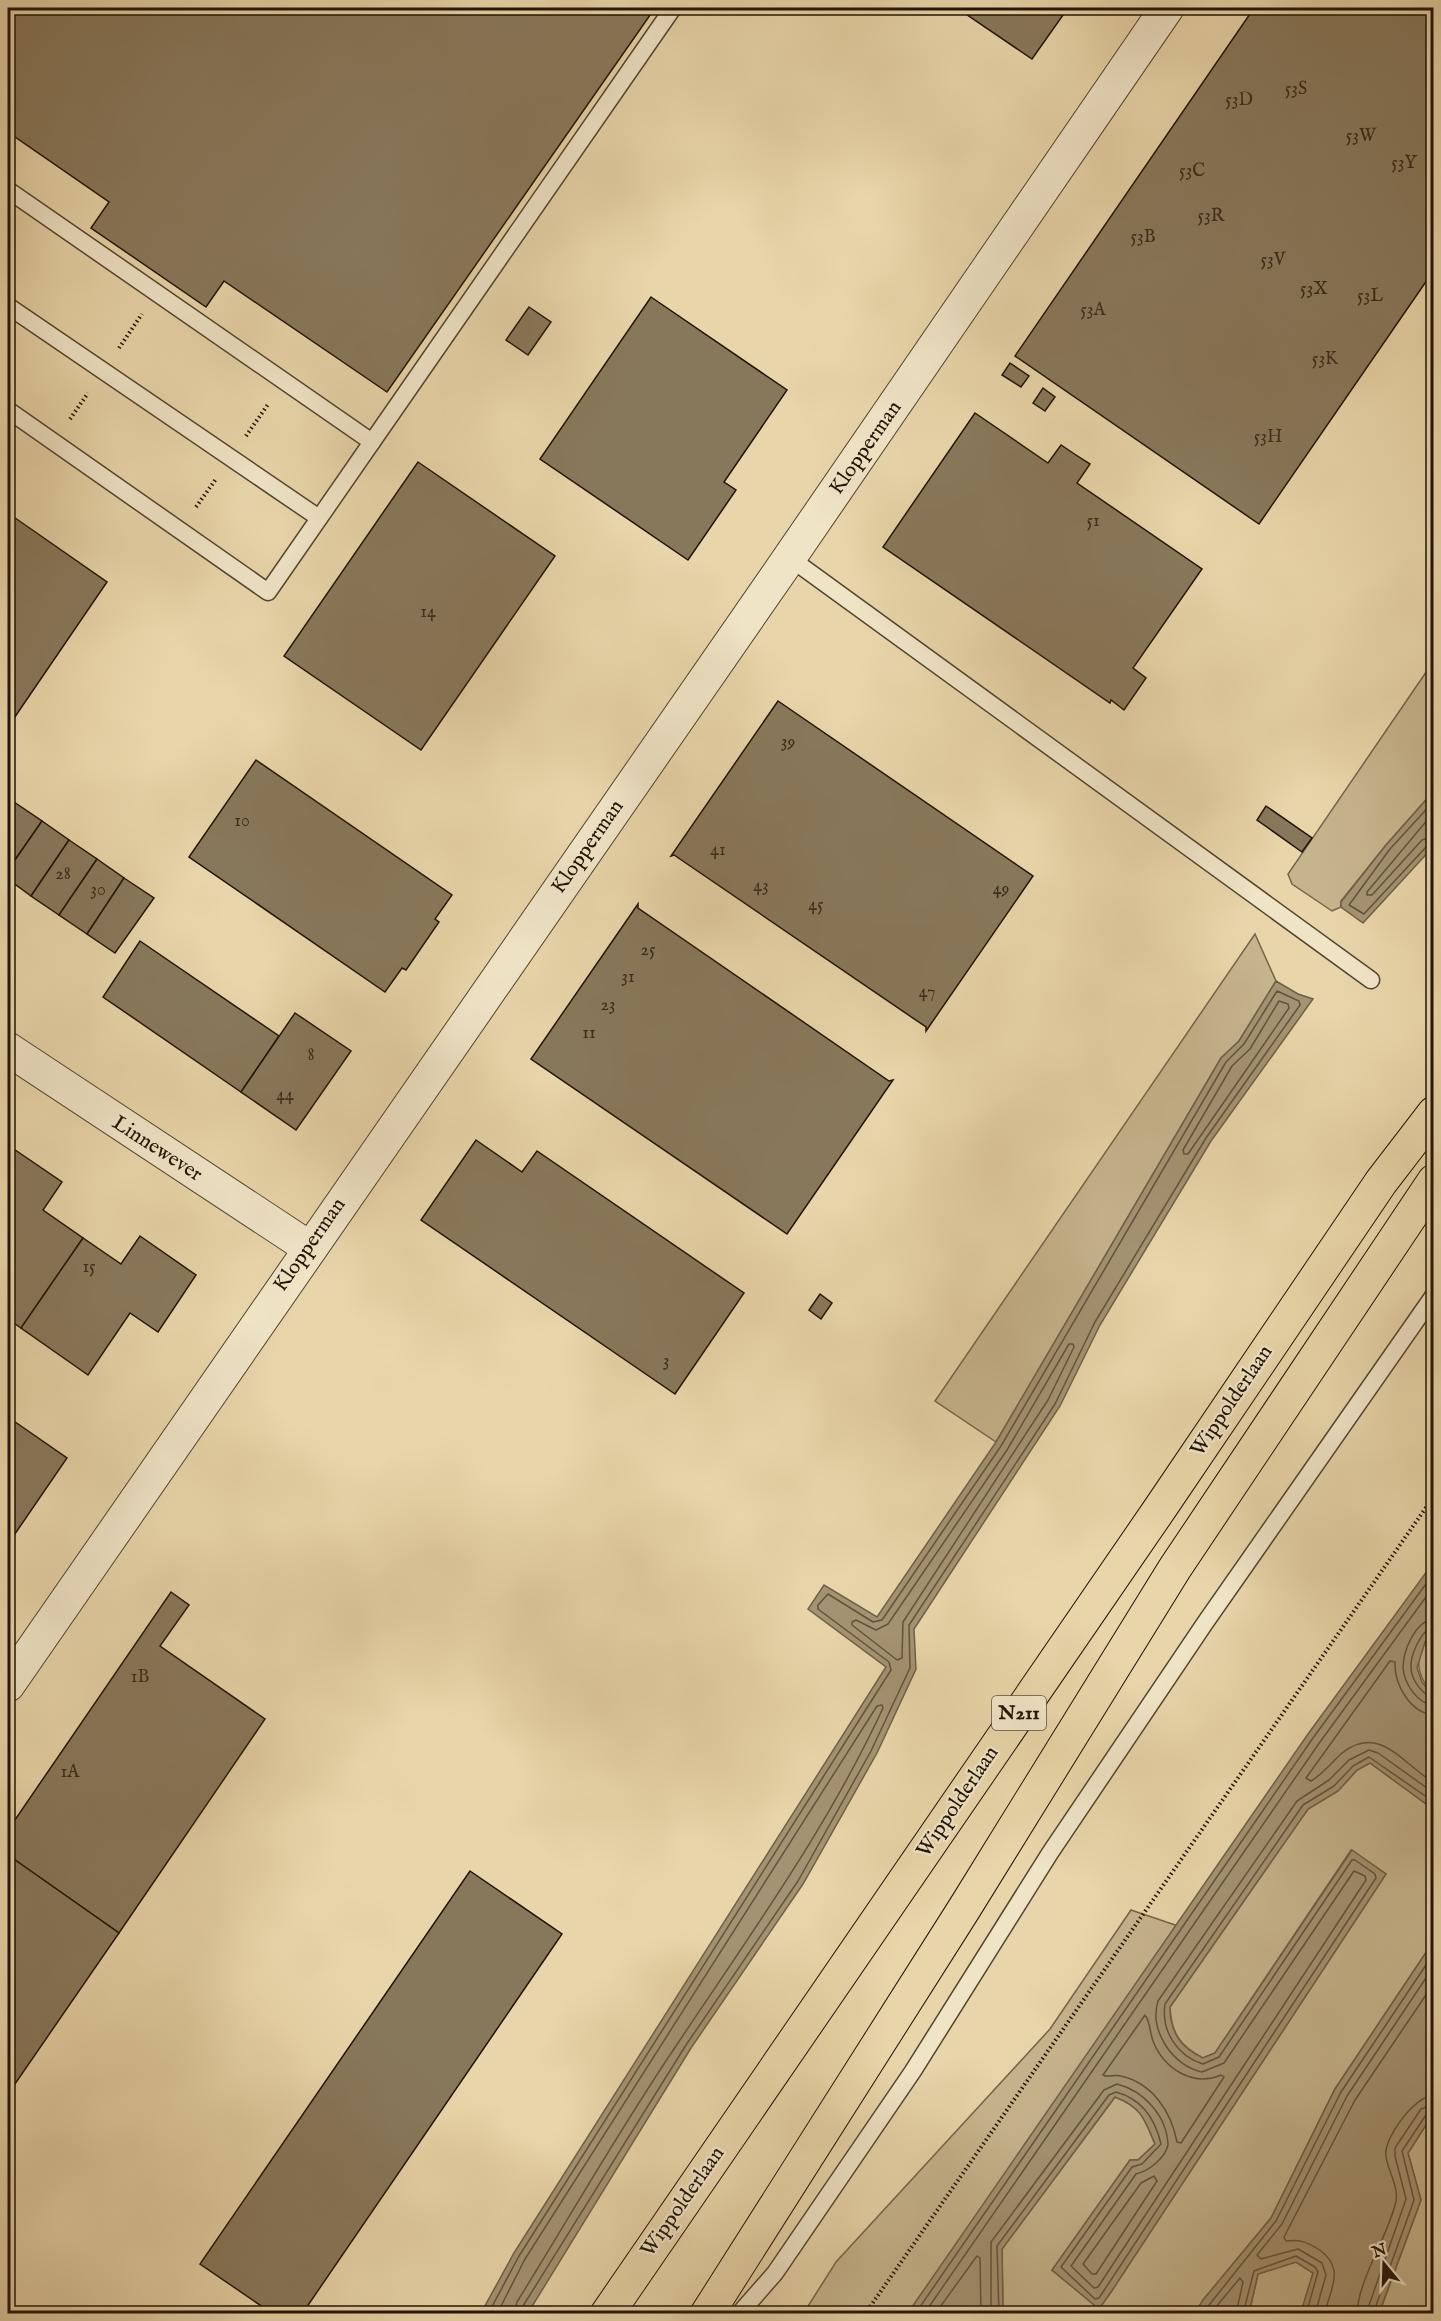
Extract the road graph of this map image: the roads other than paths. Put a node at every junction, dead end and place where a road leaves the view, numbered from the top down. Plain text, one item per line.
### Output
1 (673, 8) edge
2 (1167, 8) edge
3 (8, 190) edge
4 (8, 306) edge
5 (8, 410) edge
6 (372, 442) junction
7 (320, 518) junction
8 (790, 558) junction
9 (1371, 980) dead end
10 (8, 1048) edge
11 (1434, 1113) edge
12 (1434, 1181) edge
13 (308, 1247) junction
14 (1434, 1295) edge
15 (8, 1685) edge
16 (606, 2313) edge
17 (707, 2313) edge
18 (739, 2313) edge

1 - 6 lane
2 - 8 street, Klopperman
3 - 6 lane
4 - 7 lane
5 - 7 lane
6 - 7 lane
8 - 9 lane
8 - 13 street, Klopperman
10 - 13 street, Linnewever
11 - 16 main road, Wippolderlaan / N211
12 - 17 main road, Wippolderlaan / N211
13 - 15 street, Klopperman
14 - 18 lane

